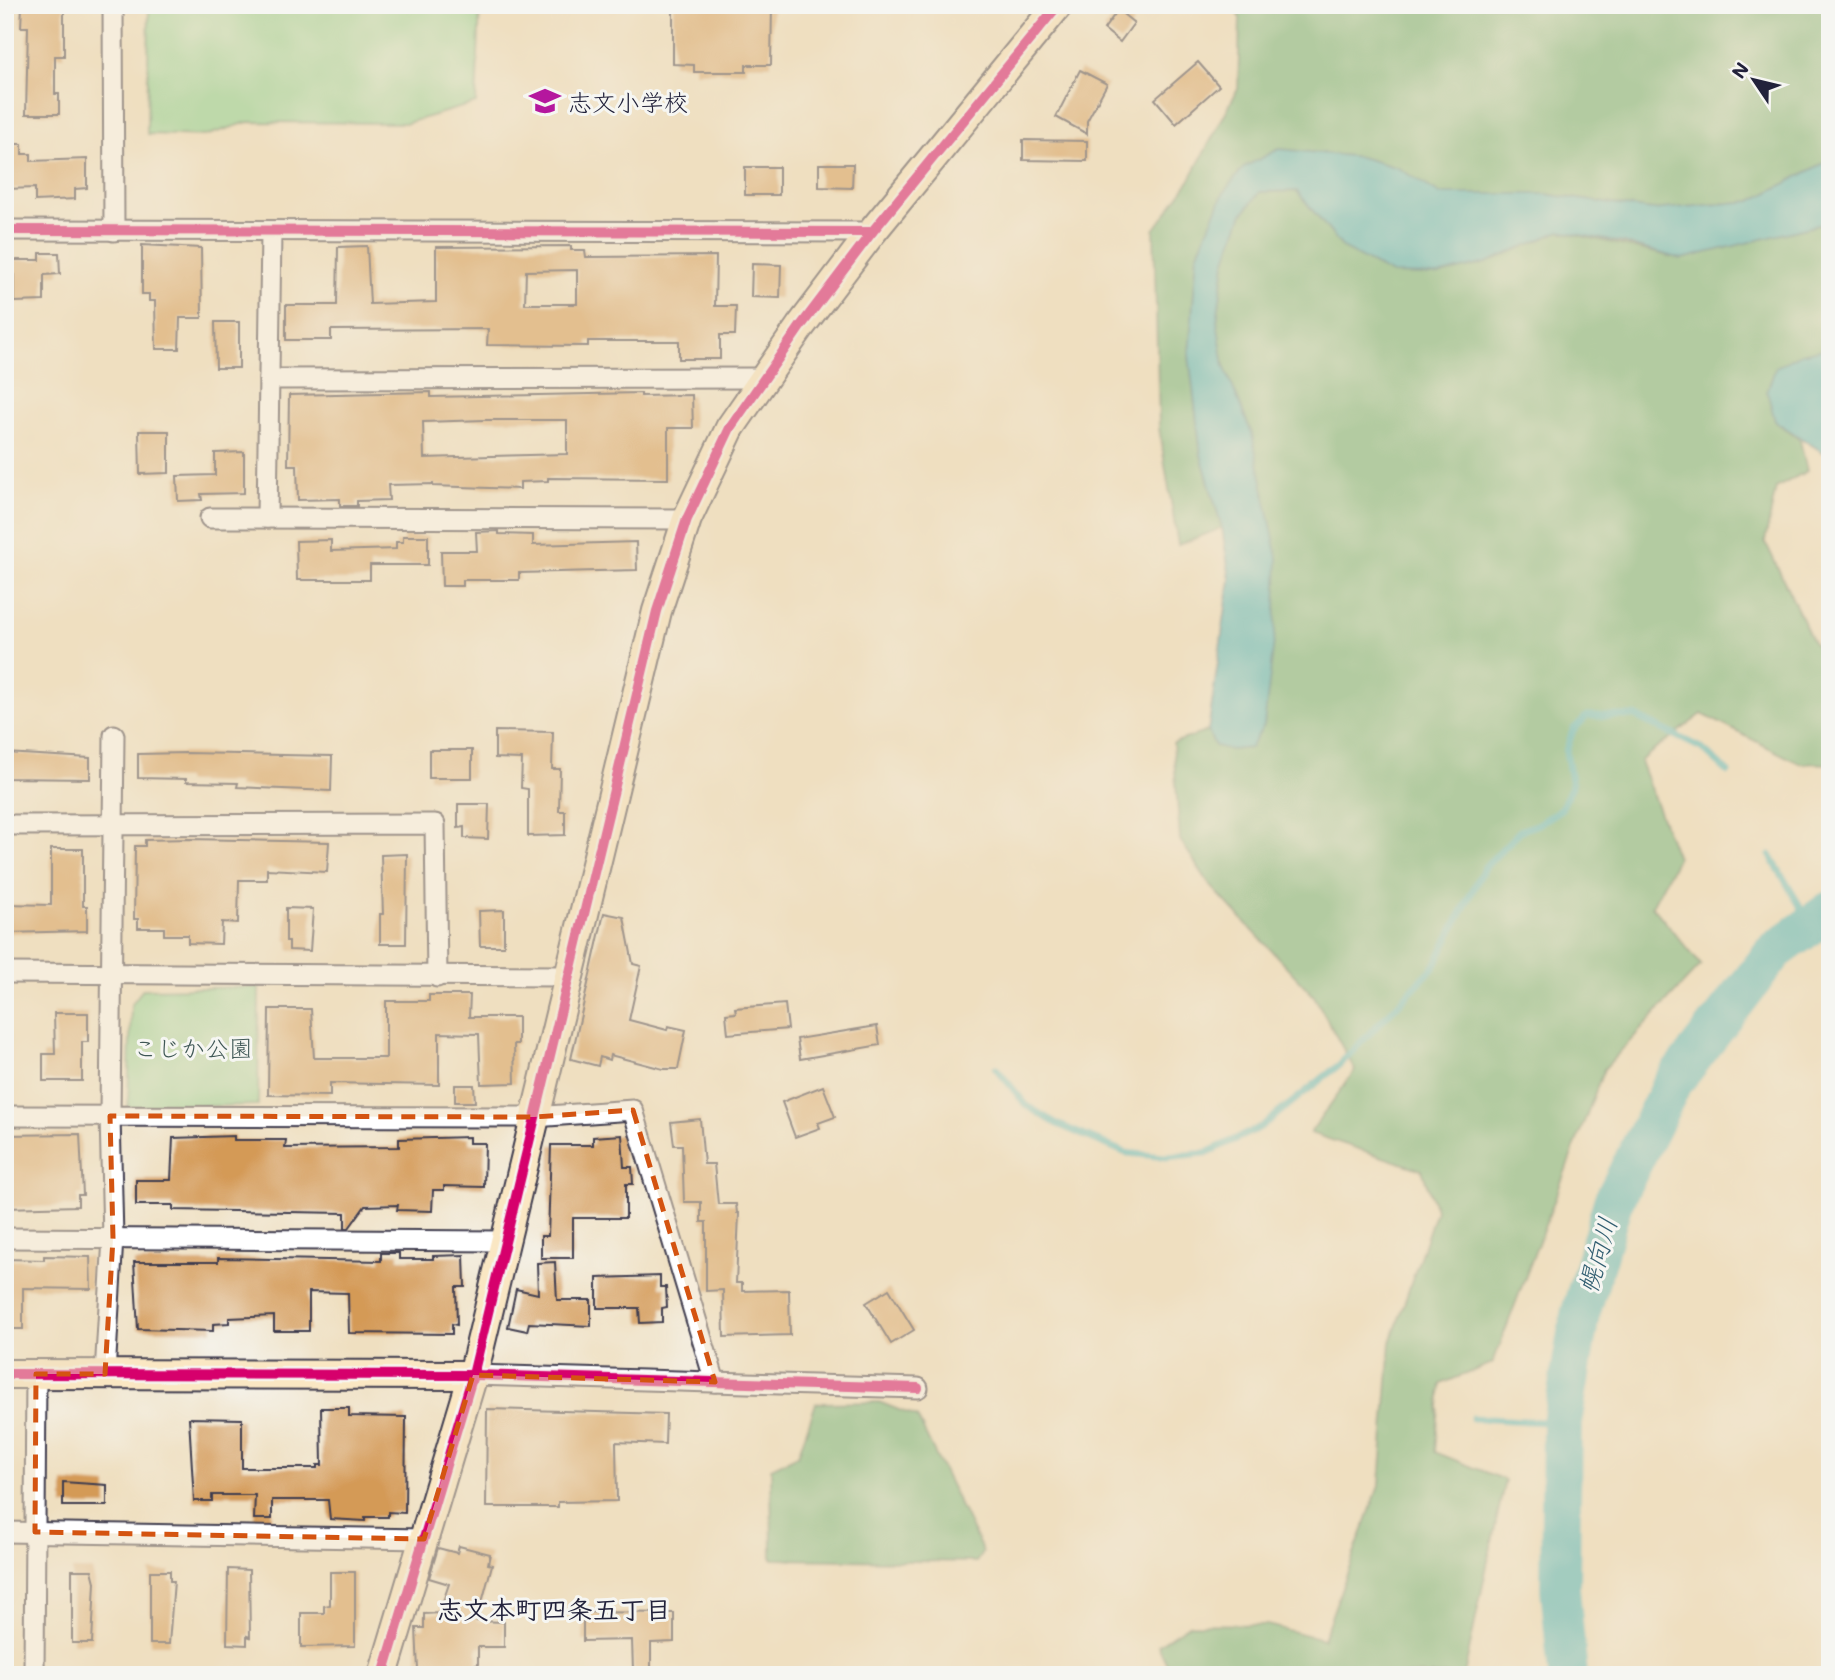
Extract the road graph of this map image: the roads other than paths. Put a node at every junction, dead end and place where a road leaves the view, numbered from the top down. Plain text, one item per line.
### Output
1 (113, 5) edge
2 (1058, 5) edge
3 (5, 230) edge
4 (114, 231) junction
5 (271, 232) junction
6 (872, 232) junction
7 (763, 378) junction
8 (269, 379) junction
9 (211, 518) dead end
10 (267, 519) junction
11 (687, 519) junction
12 (114, 735) dead end
13 (5, 825) edge
14 (113, 825) junction
15 (5, 972) edge
16 (113, 974) junction
17 (569, 976) junction
18 (437, 977) junction
19 (5, 1116) edge
20 (110, 1116) junction
21 (534, 1117) junction
22 (5, 1238) edge
23 (113, 1238) junction
24 (505, 1241) junction
25 (5, 1374) edge
26 (36, 1374) junction
27 (105, 1374) junction
28 (473, 1375) junction
29 (715, 1382) junction
30 (918, 1388) dead end
31 (5, 1532) edge
32 (35, 1532) junction
33 (424, 1539) junction
34 (34, 1675) edge
35 (383, 1675) edge

1 - 4 street
2 - 6 street
3 - 4 street
4 - 5 street
5 - 6 street
5 - 8 street
6 - 7 street
7 - 8 street
7 - 11 street
8 - 10 street
9 - 10 street
10 - 11 street
11 - 17 street
12 - 14 street
13 - 14 street
14 - 16 street
14 - 18 street
15 - 16 street
16 - 18 street
16 - 20 street
17 - 18 street
17 - 21 street
19 - 20 street
20 - 21 street
20 - 23 street
21 - 24 street
21 - 29 street
22 - 23 street
23 - 24 street
23 - 27 street
24 - 28 street
25 - 26 street
26 - 27 street
26 - 32 street
27 - 28 street
28 - 29 street
28 - 33 street
29 - 30 street
31 - 32 street
32 - 33 street
32 - 34 street
33 - 35 street

